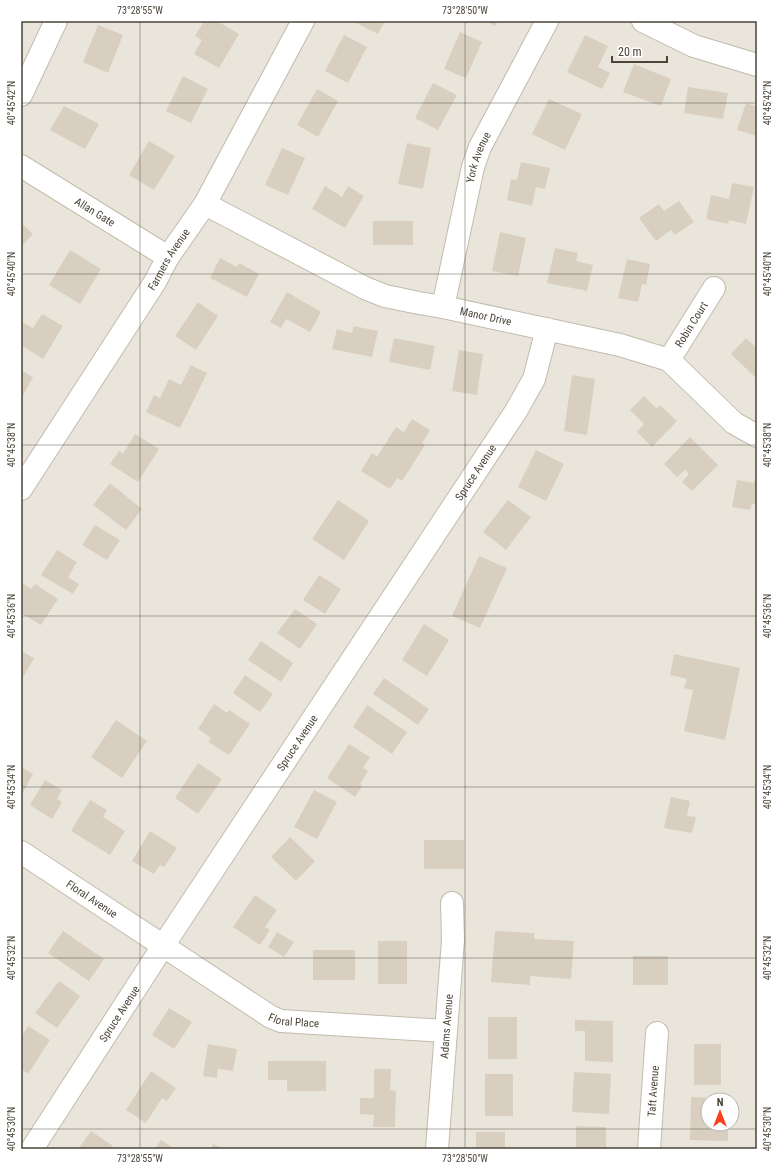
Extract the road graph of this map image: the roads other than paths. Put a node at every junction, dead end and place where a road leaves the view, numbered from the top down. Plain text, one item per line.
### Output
1 (56, 21) edge
2 (303, 21) edge
3 (547, 21) edge
4 (643, 21) edge
5 (757, 65) edge
6 (21, 95) edge
7 (21, 166) edge
8 (205, 204) junction
9 (168, 257) junction
10 (714, 288) dead end
11 (443, 306) junction
12 (547, 329) junction
13 (669, 360) junction
14 (757, 436) edge
15 (21, 489) edge
16 (21, 852) edge
17 (452, 903) dead end
18 (164, 946) junction
19 (446, 1031) junction
20 (657, 1033) dead end
21 (32, 1149) edge
22 (437, 1149) edge
23 (649, 1149) edge

1 - 6 street
2 - 8 street, Farmers Avenue
3 - 11 street, York Avenue
4 - 5 street
7 - 9 street, Allan Gate
8 - 9 street, Farmers Avenue
8 - 11 street, Manor Drive
9 - 15 street, Farmers Avenue
10 - 13 street, Robin Court
11 - 12 street, Manor Drive
12 - 13 street, Manor Drive
12 - 18 street, Spruce Avenue
13 - 14 street, Manor Drive
16 - 18 street, Floral Avenue
17 - 19 street, Adams Avenue
18 - 19 street, Floral Place
18 - 21 street, Spruce Avenue
19 - 22 street, Adams Avenue
20 - 23 street, Taft Avenue

